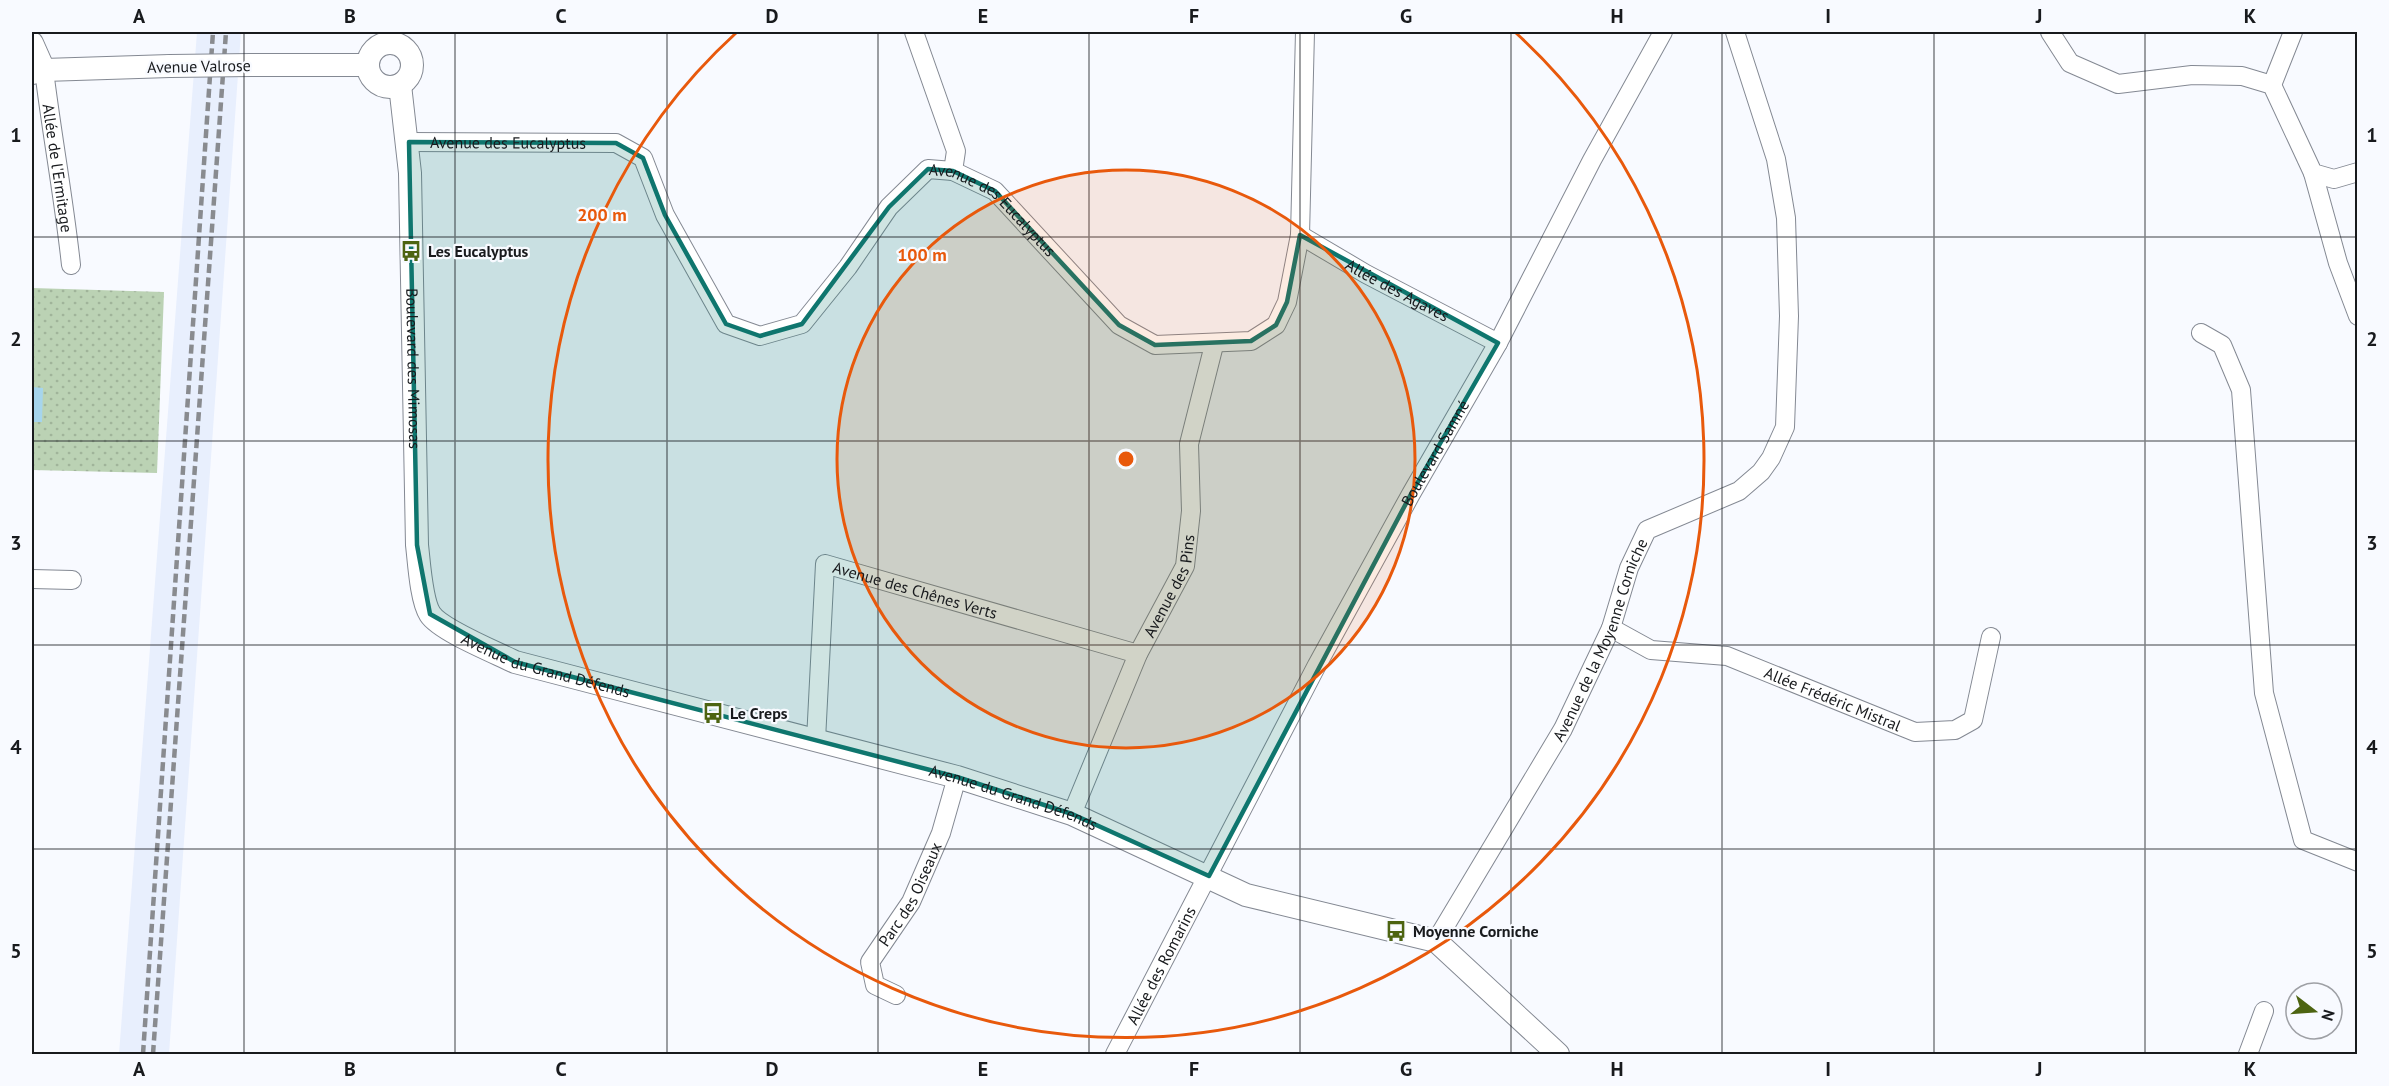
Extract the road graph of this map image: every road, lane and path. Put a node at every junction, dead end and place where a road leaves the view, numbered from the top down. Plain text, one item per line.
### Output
1 (914, 32) edge
2 (1305, 32) edge
3 (1663, 32) edge
4 (1735, 32) edge
5 (2050, 32) edge
6 (2293, 32) edge
7 (399, 38) edge
8 (32, 43) edge
9 (367, 65) junction
10 (38, 72) edge
11 (400, 85) junction
12 (2272, 85) junction
13 (409, 142) junction
14 (953, 171) junction
15 (2358, 172) edge
16 (2313, 173) junction
17 (1300, 236) junction
18 (71, 265) dead end
19 (2358, 316) edge
20 (2201, 333) dead end
21 (1498, 343) junction
22 (1214, 345) junction
23 (32, 579) edge
24 (72, 580) dead end
25 (430, 614) joint
26 (1611, 628) junction
27 (1991, 637) dead end
28 (1138, 654) junction
29 (816, 740) junction
30 (957, 777) junction
31 (1072, 814) junction
32 (2358, 862) edge
33 (1209, 876) junction
34 (1436, 940) junction
35 (896, 995) dead end
36 (2264, 1011) dead end
37 (1115, 1054) edge
38 (1558, 1054) edge
39 (2248, 1054) edge

1 - 14 street
2 - 17 street, Avenue des Eucalyptus
3 - 21 street, Boulevard Samné
4 - 26 street, Avenue de la Moyenne Corniche
5 - 12 street
6 - 12 street
7 - 9 street
7 - 11 street
8 - 10 street
9 - 10 street, Avenue Valrose, bridge
9 - 11 street
10 - 18 street, Allée de l'Ermitage
11 - 13 street, Boulevard des Mimosas
12 - 16 street
13 - 14 street, Avenue des Eucalyptus
13 - 25 street, Boulevard des Mimosas
14 - 22 street, Avenue des Eucalyptus
15 - 16 street
16 - 19 street
17 - 21 street, Allée des Agaves
17 - 22 street, Avenue des Eucalyptus
20 - 32 street
21 - 33 street, Boulevard Samné
22 - 28 street, Avenue des Pins
23 - 24 street
25 - 29 street, Avenue du Grand Défends
26 - 27 street, Allée Frédéric Mistral
26 - 34 street, Avenue de la Moyenne Corniche
28 - 29 street, Avenue des Chênes Verts
28 - 31 street, Avenue des Pins
29 - 30 street, Avenue du Grand Défends
30 - 31 street, Avenue du Grand Défends
30 - 35 street, Parc des Oiseaux
31 - 33 street, Avenue du Grand Défends
33 - 34 street, Avenue du Grand Défends
33 - 37 street, Allée des Romarins
34 - 38 street, Avenue du Grand Défends
36 - 39 street

